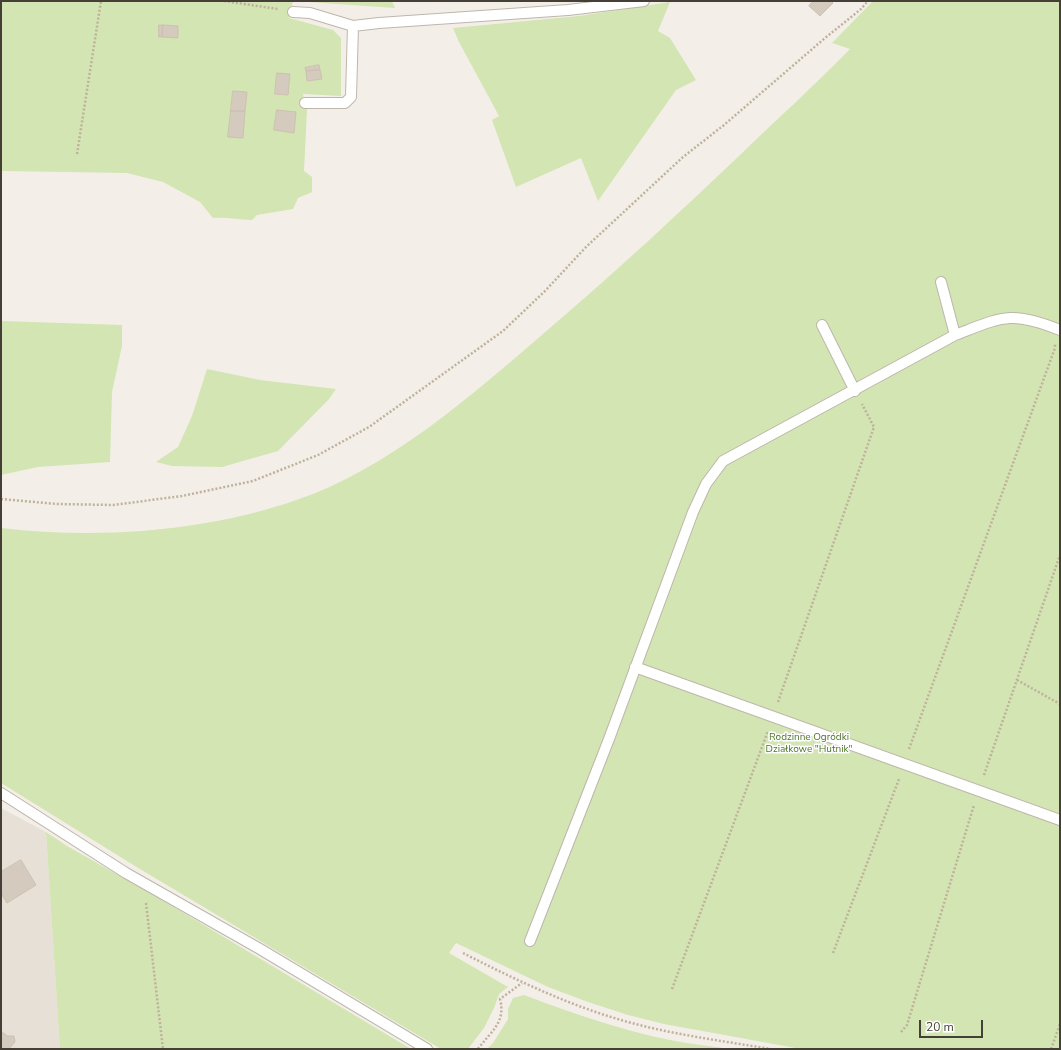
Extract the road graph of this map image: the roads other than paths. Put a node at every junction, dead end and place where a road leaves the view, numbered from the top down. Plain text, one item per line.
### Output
1 (644, 1) edge
2 (293, 12) road end
3 (353, 26) junction
4 (305, 103) dead end
5 (941, 282) dead end
6 (822, 325) dead end
7 (1057, 329) edge
8 (955, 335) junction
9 (855, 391) junction
10 (635, 667) junction
11 (1, 793) edge
12 (1060, 820) edge
13 (530, 940) dead end
14 (427, 1049) edge

1 - 3 lane
2 - 3 lane
3 - 4 lane
5 - 8 lane
6 - 9 lane
7 - 8 lane
8 - 9 lane
9 - 10 lane
10 - 12 lane
10 - 13 lane
11 - 14 lane

